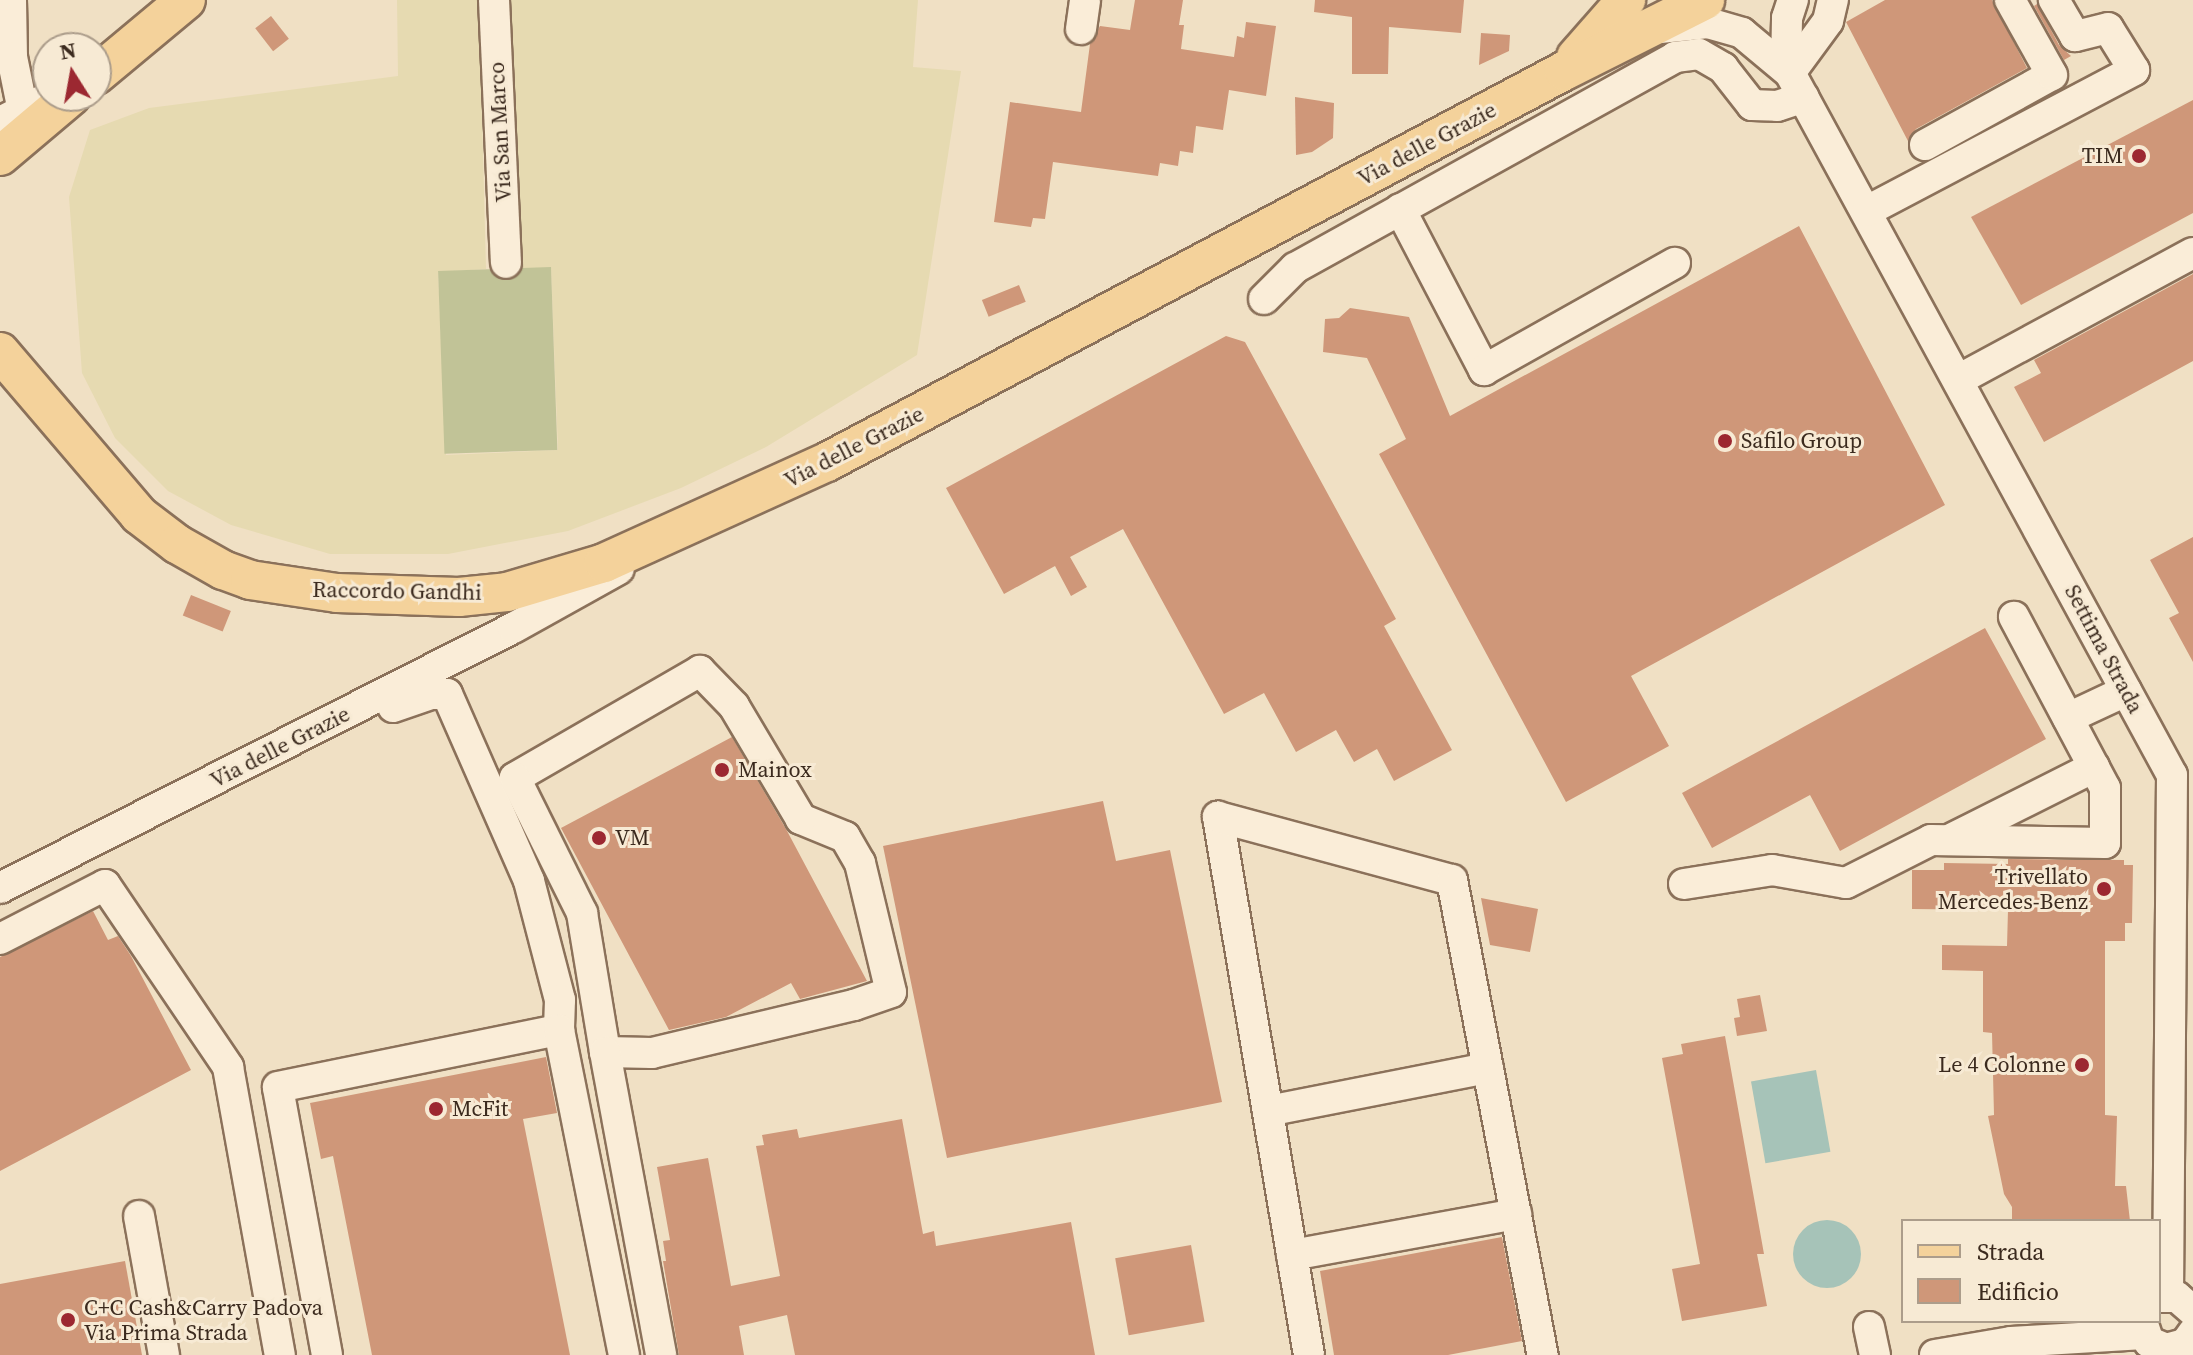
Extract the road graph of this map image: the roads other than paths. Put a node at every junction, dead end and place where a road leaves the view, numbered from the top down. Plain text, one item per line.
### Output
1 (11, 0) edge
2 (186, 0) edge
3 (494, 0) edge
4 (1705, 0) edge
5 (1793, 0) edge
6 (1833, 0) edge
7 (2010, 0) edge
8 (2054, 0) edge
9 (1636, 15) edge
10 (112, 59) edge
11 (1793, 79) junction
12 (34, 112) edge
13 (47, 112) edge
14 (6, 140) edge
15 (1925, 145) dead end
16 (1400, 209) junction
17 (1867, 211) junction
18 (2193, 253) edge
19 (506, 263) dead end
20 (1675, 263) dead end
21 (1264, 299) dead end
22 (0, 352) edge
23 (1958, 380) junction
24 (729, 509) junction
25 (2014, 617) dead end
26 (2126, 691) junction
27 (2068, 718) junction
28 (2094, 767) junction
29 (2182, 770) edge
30 (158, 809) junction
31 (1948, 840) junction
32 (1684, 884) dead end
33 (0, 888) edge
34 (0, 939) edge
35 (559, 1030) junction
36 (605, 1052) junction
37 (1488, 1068) junction
38 (1268, 1111) junction
39 (1516, 1214) junction
40 (139, 1216) dead end
41 (1292, 1255) junction
42 (2183, 1318) edge
43 (2143, 1328) edge
44 (164, 1355) edge
45 (280, 1355) edge
46 (327, 1355) edge
47 (624, 1355) edge
48 (661, 1355) edge
49 (1309, 1355) edge
50 (1543, 1355) edge
51 (1935, 1355) edge

1 - 14 street
2 - 10 main road
3 - 19 street, Via San Marco
4 - 9 main road
5 - 11 street
6 - 11 street
7 - 15 street
8 - 17 street
9 - 11 street, Settima Strada
9 - 24 main road, Via delle Grazie
11 - 16 street
11 - 17 street, Settima Strada
12 - 14 street
13 - 14 main road
16 - 20 street
16 - 21 street
17 - 23 street, Settima Strada
18 - 23 street
22 - 24 main road, Raccordo Gandhi
23 - 26 street, Settima Strada
24 - 30 street, Via delle Grazie
25 - 27 street
26 - 27 street
26 - 29 street, Settima Strada
27 - 28 street
28 - 31 street
28 - 31 street
29 - 42 street, Settima Strada
30 - 33 street, Via delle Grazie
30 - 35 street
31 - 32 street
34 - 45 street
35 - 46 street
35 - 47 street
36 - 36 street
36 - 48 street
37 - 38 street
37 - 38 street
37 - 39 street
38 - 41 street
39 - 41 street
39 - 50 street
40 - 44 street
41 - 49 street
42 - 43 street
43 - 51 street

